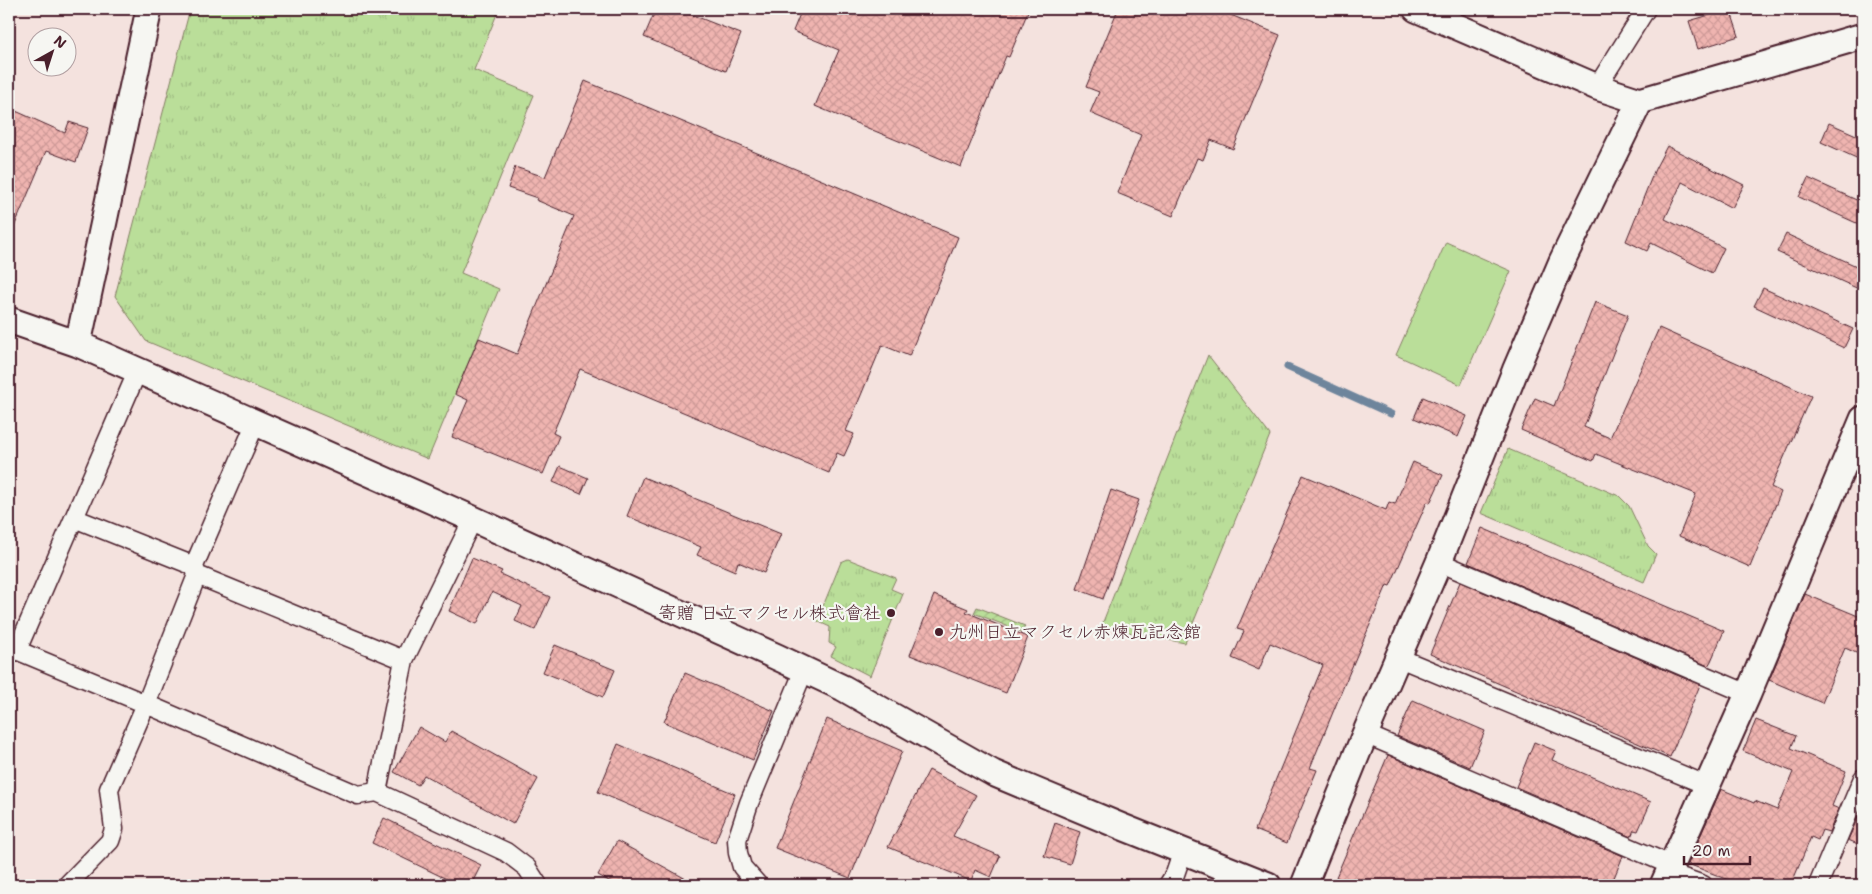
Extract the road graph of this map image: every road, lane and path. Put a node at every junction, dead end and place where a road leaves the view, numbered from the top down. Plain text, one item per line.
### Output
1 (149, 9) edge
2 (1416, 9) edge
3 (1646, 9) edge
4 (1863, 36) edge
5 (1597, 86) junction
6 (1640, 100) junction
7 (9, 320) edge
8 (78, 344) junction
9 (138, 370) junction
10 (1863, 419) edge
11 (256, 422) junction
12 (74, 518) junction
13 (474, 518) junction
14 (1439, 562) junction
15 (195, 570) junction
16 (13, 648) edge
17 (1397, 657) junction
18 (404, 660) junction
19 (804, 670) junction
20 (1748, 694) junction
21 (146, 704) junction
22 (1365, 734) junction
23 (1863, 778) edge
24 (1706, 785) junction
25 (377, 792) junction
26 (1183, 851) junction
27 (1668, 875) edge
28 (67, 885) edge
29 (538, 885) edge
30 (758, 885) edge
31 (1168, 885) edge
32 (1268, 885) edge
33 (1304, 885) edge
34 (1703, 885) edge
35 (1818, 885) edge

1 - 8 street
2 - 5 street
3 - 5 street
4 - 6 street
5 - 6 street
6 - 14 street
7 - 8 street
8 - 9 street
9 - 11 street
9 - 12 street
10 - 20 street
11 - 13 street
11 - 15 street
12 - 15 street
12 - 16 street
13 - 18 street
13 - 19 street
14 - 17 street
14 - 20 street
15 - 18 street
15 - 21 street
16 - 21 street
17 - 22 street
17 - 24 street
18 - 25 street
19 - 26 street
19 - 30 street
20 - 24 street
21 - 25 street
21 - 28 street
22 - 27 street
22 - 33 street
23 - 35 street
24 - 27 street
25 - 29 street
26 - 31 street
26 - 32 street
27 - 34 street

